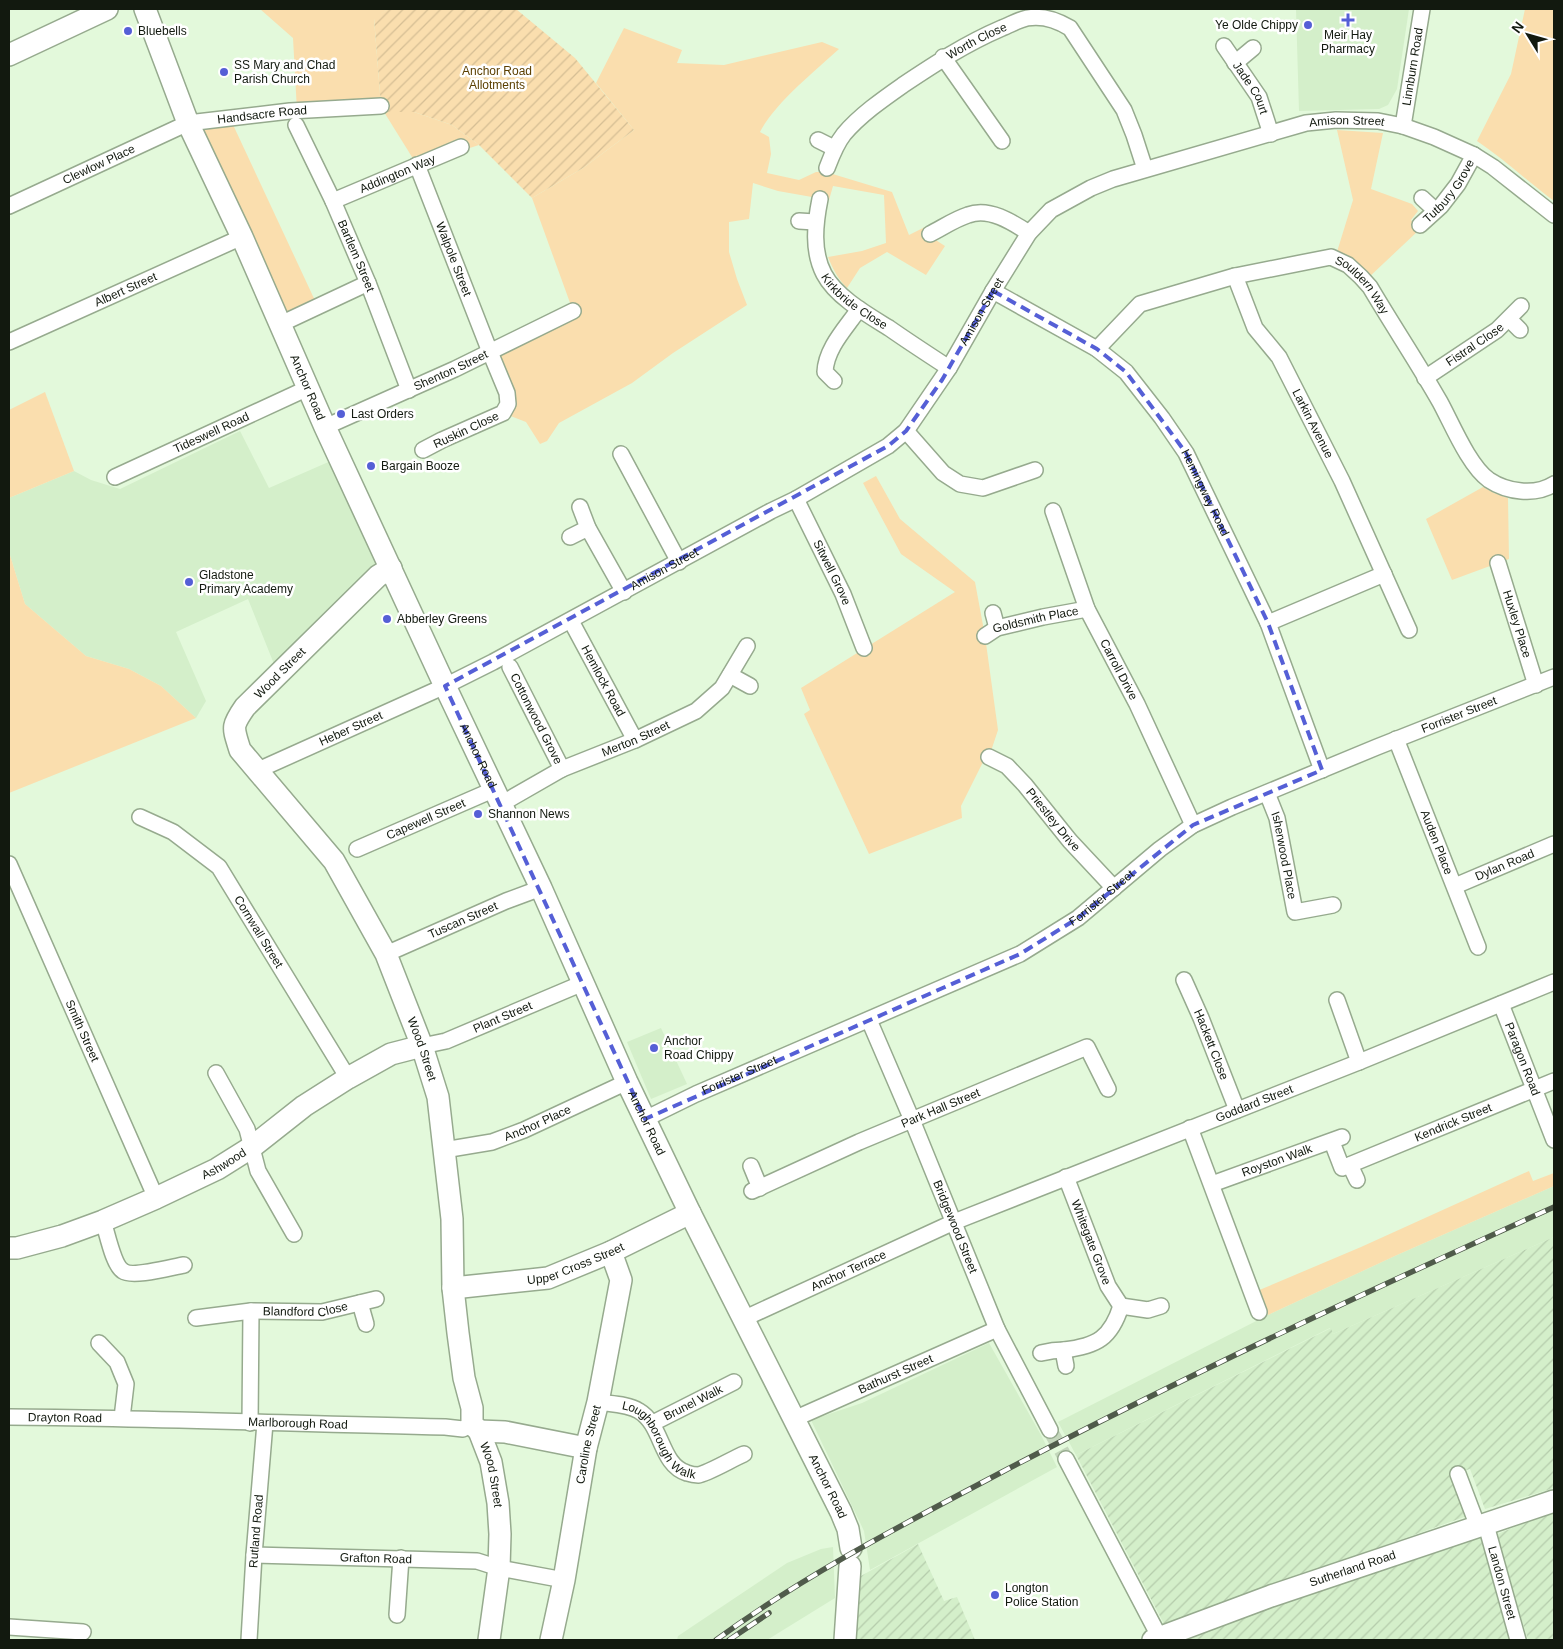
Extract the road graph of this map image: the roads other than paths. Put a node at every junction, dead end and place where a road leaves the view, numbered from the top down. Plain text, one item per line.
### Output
1 (108, 9) edge
2 (145, 9) edge
3 (1422, 9) edge
4 (1224, 46) dead end
5 (1253, 48) dead end
6 (9, 55) edge
7 (943, 57) junction
8 (1235, 63) junction
9 (381, 106) dead end
10 (188, 123) junction
11 (296, 124) dead end
12 (1404, 126) junction
13 (1271, 134) junction
14 (818, 140) dead end
15 (1002, 141) dead end
16 (461, 147) dead end
17 (834, 148) junction
18 (1474, 155) junction
19 (417, 165) junction
20 (827, 168) dead end
21 (1145, 169) junction
22 (1422, 198) dead end
23 (820, 199) dead end
24 (334, 201) junction
25 (9, 206) edge
26 (1435, 210) junction
27 (1554, 215) edge
28 (799, 221) dead end
29 (815, 222) junction
30 (1420, 225) dead end
31 (1029, 233) junction
32 (939, 234) dead end
33 (242, 237) junction
34 (1235, 276) junction
35 (368, 283) junction
36 (993, 291) junction
37 (1521, 306) dead end
38 (859, 309) junction
39 (573, 311) dead end
40 (1509, 319) junction
41 (279, 323) junction
42 (1520, 330) dead end
43 (9, 342) edge
44 (1097, 349) junction
45 (490, 352) junction
46 (949, 368) junction
47 (824, 377) dead end
48 (1425, 378) junction
49 (308, 388) junction
50 (409, 390) junction
51 (325, 427) junction
52 (906, 432) junction
53 (423, 450) dead end
54 (621, 454) dead end
55 (1035, 470) dead end
56 (116, 477) dead end
57 (1554, 484) edge
58 (796, 499) junction
59 (580, 507) dead end
60 (1053, 511) dead end
61 (588, 528) junction
62 (570, 537) dead end
63 (680, 562) junction
64 (1498, 563) dead end
65 (391, 568) junction
66 (1384, 574) junction
67 (624, 592) junction
68 (1087, 609) junction
69 (571, 620) junction
70 (1268, 623) junction
71 (992, 626) dead end
72 (1409, 630) dead end
73 (747, 646) dead end
74 (864, 648) dead end
75 (510, 667) dead end
76 (730, 675) junction
77 (1554, 677) edge
78 (1536, 684) junction
79 (445, 686) junction
80 (750, 686) dead end
81 (1396, 739) junction
82 (635, 740) junction
83 (989, 757) dead end
84 (562, 769) junction
85 (1322, 770) junction
86 (256, 771) junction
87 (1267, 793) junction
88 (498, 797) junction
89 (140, 817) dead end
90 (1192, 825) junction
91 (1554, 844) edge
92 (357, 849) dead end
93 (9, 864) edge
94 (1454, 886) junction
95 (541, 888) junction
96 (1114, 888) junction
97 (1333, 905) dead end
98 (1478, 947) dead end
99 (386, 954) junction
100 (1184, 980) dead end
101 (1554, 982) edge
102 (583, 983) junction
103 (1337, 1000) dead end
104 (1501, 1004) junction
105 (869, 1020) junction
106 (422, 1046) junction
107 (1359, 1062) junction
108 (216, 1073) dead end
109 (348, 1078) junction
110 (1554, 1081) edge
111 (627, 1082) junction
112 (1534, 1088) junction
113 (1108, 1089) dead end
114 (1237, 1110) junction
115 (645, 1119) junction
116 (912, 1120) junction
117 (1190, 1128) junction
118 (1554, 1140) edge
119 (252, 1147) junction
120 (444, 1150) junction
121 (1350, 1164) junction
122 (751, 1166) dead end
123 (1066, 1177) junction
124 (1356, 1180) dead end
125 (1212, 1184) junction
126 (156, 1198) junction
127 (690, 1213) junction
128 (103, 1221) junction
129 (954, 1222) junction
130 (294, 1234) dead end
131 (9, 1248) edge
132 (611, 1252) junction
133 (184, 1265) dead end
134 (453, 1288) junction
135 (376, 1299) dead end
136 (360, 1303) junction
137 (1121, 1306) junction
138 (1161, 1306) dead end
139 (251, 1311) junction
140 (1259, 1312) dead end
141 (196, 1318) dead end
142 (743, 1319) junction
143 (366, 1324) dead end
144 (997, 1328) junction
145 (99, 1343) dead end
146 (1063, 1350) junction
147 (1041, 1353) dead end
148 (1066, 1366) dead end
149 (734, 1382) dead end
150 (598, 1402) junction
151 (9, 1417) edge
152 (122, 1418) junction
153 (794, 1418) junction
154 (250, 1423) junction
155 (652, 1423) junction
156 (265, 1424) junction
157 (476, 1427) junction
158 (1050, 1430) tunnel mouth
159 (586, 1448) junction
160 (744, 1454) dead end
161 (1066, 1459) tunnel mouth
162 (1458, 1474) dead end
163 (1554, 1503) edge
164 (1482, 1526) junction
165 (254, 1555) junction
166 (401, 1558) junction
167 (499, 1568) junction
168 (564, 1580) junction
169 (398, 1615) dead end
170 (9, 1627) edge
171 (83, 1632) dead end
172 (1158, 1639) edge
173 (249, 1640) edge
174 (489, 1640) edge
175 (551, 1640) edge
176 (845, 1640) edge
177 (1518, 1640) edge

1 - 6 street
2 - 10 street, Anchor Road
3 - 12 street, Linnburn Road
4 - 8 street, Jade Court
5 - 8 street
7 - 15 street
7 - 17 street, Worth Close
7 - 21 street, Worth Close
8 - 13 street, Jade Court
9 - 10 street, Handsacre Road
10 - 25 street, Clewlow Place
10 - 33 street, Anchor Road
11 - 24 street, Bartlem Street
12 - 13 street, Amison Street
12 - 18 street, Amison Street
13 - 21 street, Amison Street
14 - 17 street
16 - 19 street, Addington Way
17 - 20 street, Worth Close
18 - 26 street, Tutbury Grove
18 - 27 street, Amison Street
19 - 24 street, Addington Way
19 - 45 street, Walpole Street
21 - 31 street, Amison Street
22 - 26 street
23 - 29 street, Kirkbride Close
24 - 35 street, Bartlem Street
26 - 30 street, Tutbury Grove
28 - 29 street
29 - 38 street, Kirkbride Close
31 - 32 street
31 - 36 street, Amison Street
33 - 41 street, Anchor Road
33 - 43 street, Albert Street
34 - 44 street, Souldern Way
34 - 48 street, Souldern Way
34 - 66 street, Larkin Avenue
35 - 41 street
35 - 50 street, Bartlem Street
36 - 44 street, Hemingway Road
36 - 46 street, Amison Street
37 - 40 street, Fistral Close
38 - 46 street, Kirkbride Close
38 - 47 street
39 - 45 street, Shenton Street
40 - 42 street
40 - 48 street, Fistral Close
41 - 49 street, Anchor Road
44 - 70 street, Hemingway Road
45 - 50 street, Shenton Street
45 - 53 street, Ruskin Close
46 - 52 street, Amison Street
48 - 57 street, Souldern Way
49 - 51 street, Anchor Road
49 - 56 street, Tideswell Road
50 - 51 street, Shenton Street
51 - 65 street, Anchor Road
52 - 55 street
52 - 58 street, Amison Street
54 - 63 street
58 - 63 street, Amison Street
58 - 74 street, Sitwell Grove
59 - 61 street
60 - 68 street, Carroll Drive
61 - 62 street
61 - 67 street
63 - 67 street, Amison Street
64 - 78 street, Huxley Place
65 - 79 street, Anchor Road
65 - 86 street, Wood Street
66 - 70 street
66 - 72 street, Larkin Avenue
67 - 69 street, Amison Street
68 - 71 street, Goldsmith Place
68 - 90 street, Carroll Drive
69 - 79 street, Amison Street
69 - 82 street, Hemlock Road
70 - 85 street, Hemingway Road
73 - 76 street, Merton Street
75 - 84 street, Cottonwood Grove
76 - 80 street
76 - 82 street, Merton Street
77 - 78 street, Forrister Street
78 - 81 street, Forrister Street
79 - 86 street, Heber Street
79 - 88 street, Anchor Road
81 - 85 street, Forrister Street
81 - 94 street, Auden Place
82 - 84 street, Merton Street
83 - 96 street, Priestley Drive
84 - 88 street, Merton Street
85 - 87 street, Forrister Street
86 - 99 street, Wood Street
87 - 90 street, Forrister Street
87 - 97 street, Isherwood Place
88 - 92 street, Capewell Street
88 - 95 street, Anchor Road
89 - 109 street, Cornwall Street
90 - 96 street, Forrister Street
91 - 94 street, Dylan Road
93 - 126 street, Smith Street
94 - 98 street, Auden Place
95 - 99 street, Tuscan Street
95 - 102 street, Anchor Road
96 - 105 street, Forrister Street
99 - 106 street, Wood Street
100 - 114 street, Hackett Close
101 - 104 street, Goddard Street
102 - 106 street, Plant Street
102 - 111 street, Anchor Road
103 - 107 street
104 - 107 street, Goddard Street
104 - 112 street, Paragon Road
105 - 115 street, Forrister Street
105 - 116 street, Bridgewood Street
106 - 109 street, Ashwood
106 - 120 street, Wood Street
107 - 114 street, Goddard Street
108 - 119 street
109 - 119 street, Ashwood
110 - 112 street, Kendrick Street
111 - 115 street, Anchor Road
111 - 120 street, Anchor Place
112 - 118 street, Paragon Road
112 - 121 street, Kendrick Street
113 - 116 street, Park Hall Street
114 - 117 street, Goddard Street
115 - 127 street, Anchor Road
116 - 122 street, Park Hall Street
116 - 129 street, Bridgewood Street
117 - 123 street, Goddard Street
117 - 125 street
119 - 126 street, Ashwood
119 - 130 street
120 - 134 street, Wood Street
121 - 124 street
121 - 125 street, Royston Walk
123 - 129 street, Goddard Street
123 - 137 street, Whitegate Grove
125 - 140 street
126 - 128 street, Ashwood
127 - 132 street, Upper Cross Street
127 - 142 street, Anchor Road
128 - 131 street, Ashwood
128 - 133 street
129 - 142 street, Anchor Terrace
129 - 144 street, Bridgewood Street
132 - 134 street, Upper Cross Street
132 - 150 street, Caroline Street
134 - 157 street, Wood Street
135 - 136 street, Blandford Close
136 - 139 street, Blandford Close
136 - 143 street, Blandford Close
137 - 138 street
137 - 146 street
139 - 141 street, Blandford Close
139 - 154 street, Blandford Close
142 - 153 street, Anchor Road
144 - 153 street, Bathurst Street
144 - 158 street, Bridgewood Street
145 - 152 street
146 - 147 street
146 - 148 street
149 - 155 street, Brunel Walk
150 - 155 street, Loughborough Walk
150 - 159 street, Caroline Street
151 - 152 street, Drayton Road
152 - 154 street, Marlborough Road
153 - 176 street, Anchor Road
154 - 156 street, Marlborough Road
155 - 160 street, Loughborough Walk
156 - 157 street, Marlborough Road
156 - 165 street, Rutland Road
157 - 159 street
157 - 167 street, Wood Street
159 - 168 street, Caroline Street
161 - 172 street
162 - 164 street, Landon Street
163 - 164 street, Sutherland Road
164 - 172 street, Sutherland Road
164 - 177 street, Landon Street
165 - 166 street, Grafton Road
165 - 173 street, Rutland Road
166 - 167 street, Grafton Road
166 - 169 street
167 - 168 street, Grafton Road
167 - 174 street, Wood Street
168 - 175 street, Caroline Street
170 - 171 street

